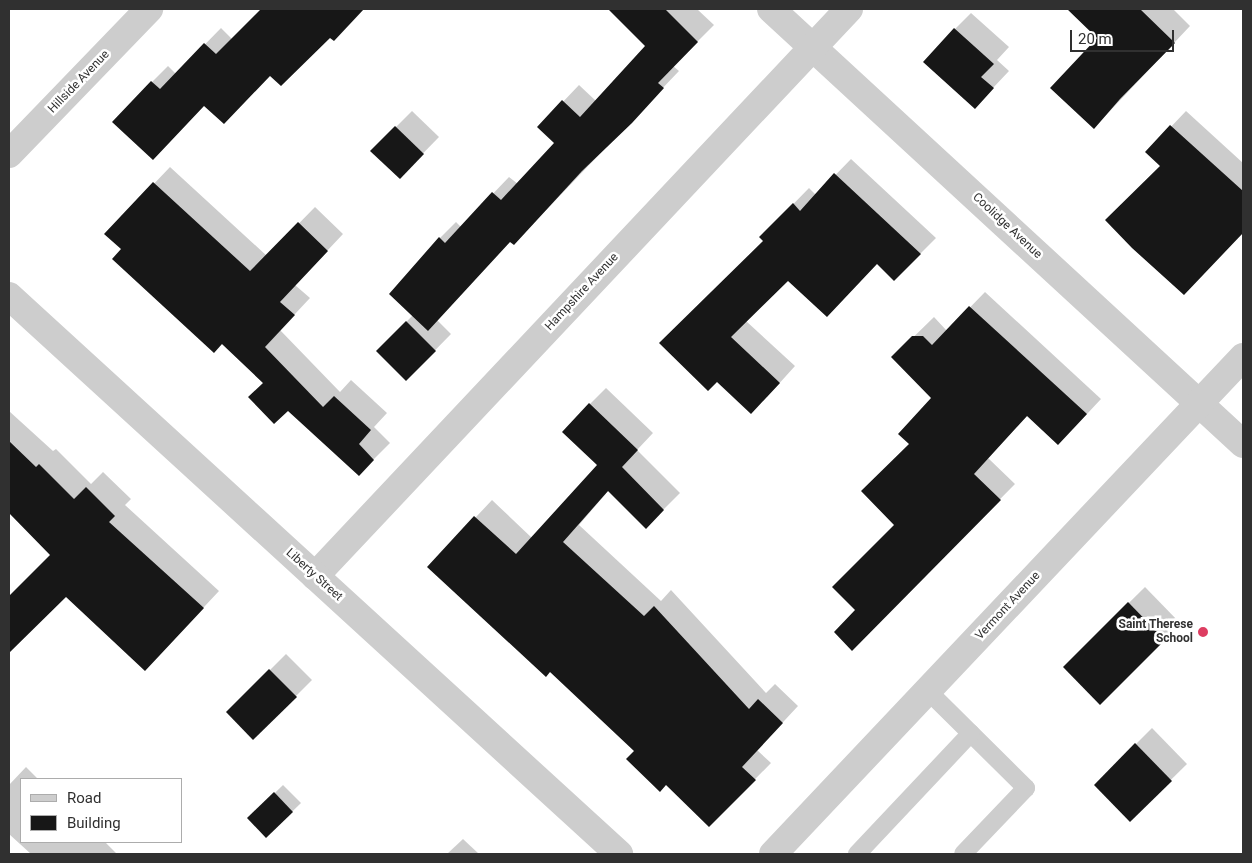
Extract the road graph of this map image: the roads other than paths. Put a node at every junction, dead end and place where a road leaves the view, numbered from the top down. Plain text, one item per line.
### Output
1 (149, 9) edge
2 (771, 9) edge
3 (849, 9) edge
4 (813, 46) junction
5 (9, 154) edge
6 (9, 296) edge
7 (1243, 357) edge
8 (1200, 404) junction
9 (1243, 444) edge
10 (315, 576) junction
11 (928, 691) junction
12 (971, 733) junction
13 (619, 854) edge
14 (773, 854) edge
15 (857, 854) edge
16 (963, 854) edge

1 - 5 street, Hillside Avenue
2 - 4 street, Coolidge Avenue
3 - 4 street, Hampshire Avenue
4 - 8 street, Coolidge Avenue
4 - 10 street, Hampshire Avenue
6 - 10 street, Liberty Street
7 - 8 street, Vermont Avenue
8 - 9 street, Coolidge Avenue
8 - 11 street, Vermont Avenue
10 - 13 street, Liberty Street
11 - 12 lane
11 - 14 street, Vermont Avenue
12 - 15 lane
12 - 16 lane

